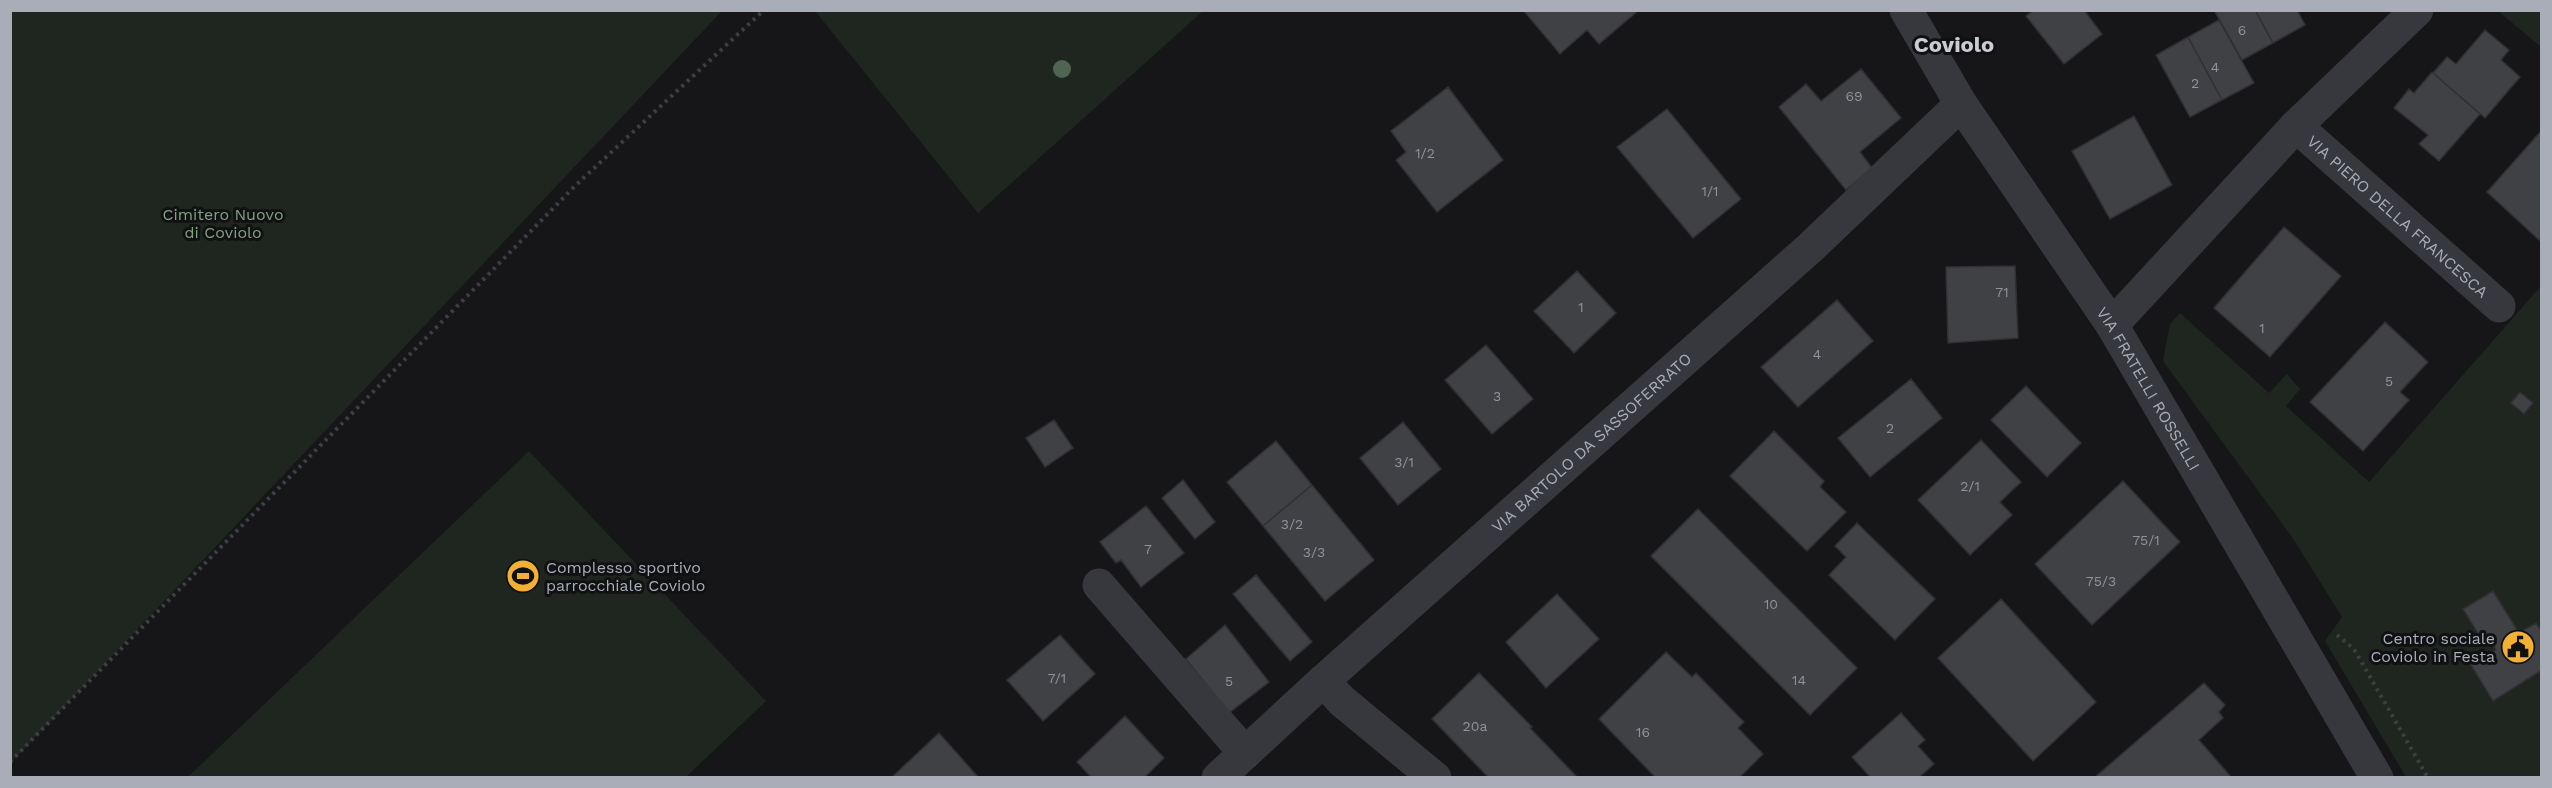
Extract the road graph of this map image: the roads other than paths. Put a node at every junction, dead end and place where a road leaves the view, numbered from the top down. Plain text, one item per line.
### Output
1 (1906, 10) edge
2 (2416, 10) edge
3 (1961, 104) junction
4 (2296, 126) junction
5 (2499, 306) dead end
6 (2112, 325) junction
7 (1099, 585) dead end
8 (1323, 681) junction
9 (1245, 753) junction
10 (1218, 777) edge
11 (1435, 777) edge
12 (2377, 777) edge

1 - 3 street, VIA FRATELLI ROSSELLI
2 - 4 street, VIA PIERO DELLA FRANCESCA
3 - 6 street, VIA FRATELLI ROSSELLI
3 - 8 street, VIA BARTOLO DA SASSOFERRATO
4 - 5 street, VIA PIERO DELLA FRANCESCA
4 - 6 street, VIA PIERO DELLA FRANCESCA
6 - 12 street, VIA FRATELLI ROSSELLI
7 - 9 street
8 - 9 street, VIA BARTOLO DA SASSOFERRATO
8 - 11 street
9 - 10 street, VIA BARTOLO DA SASSOFERRATO

